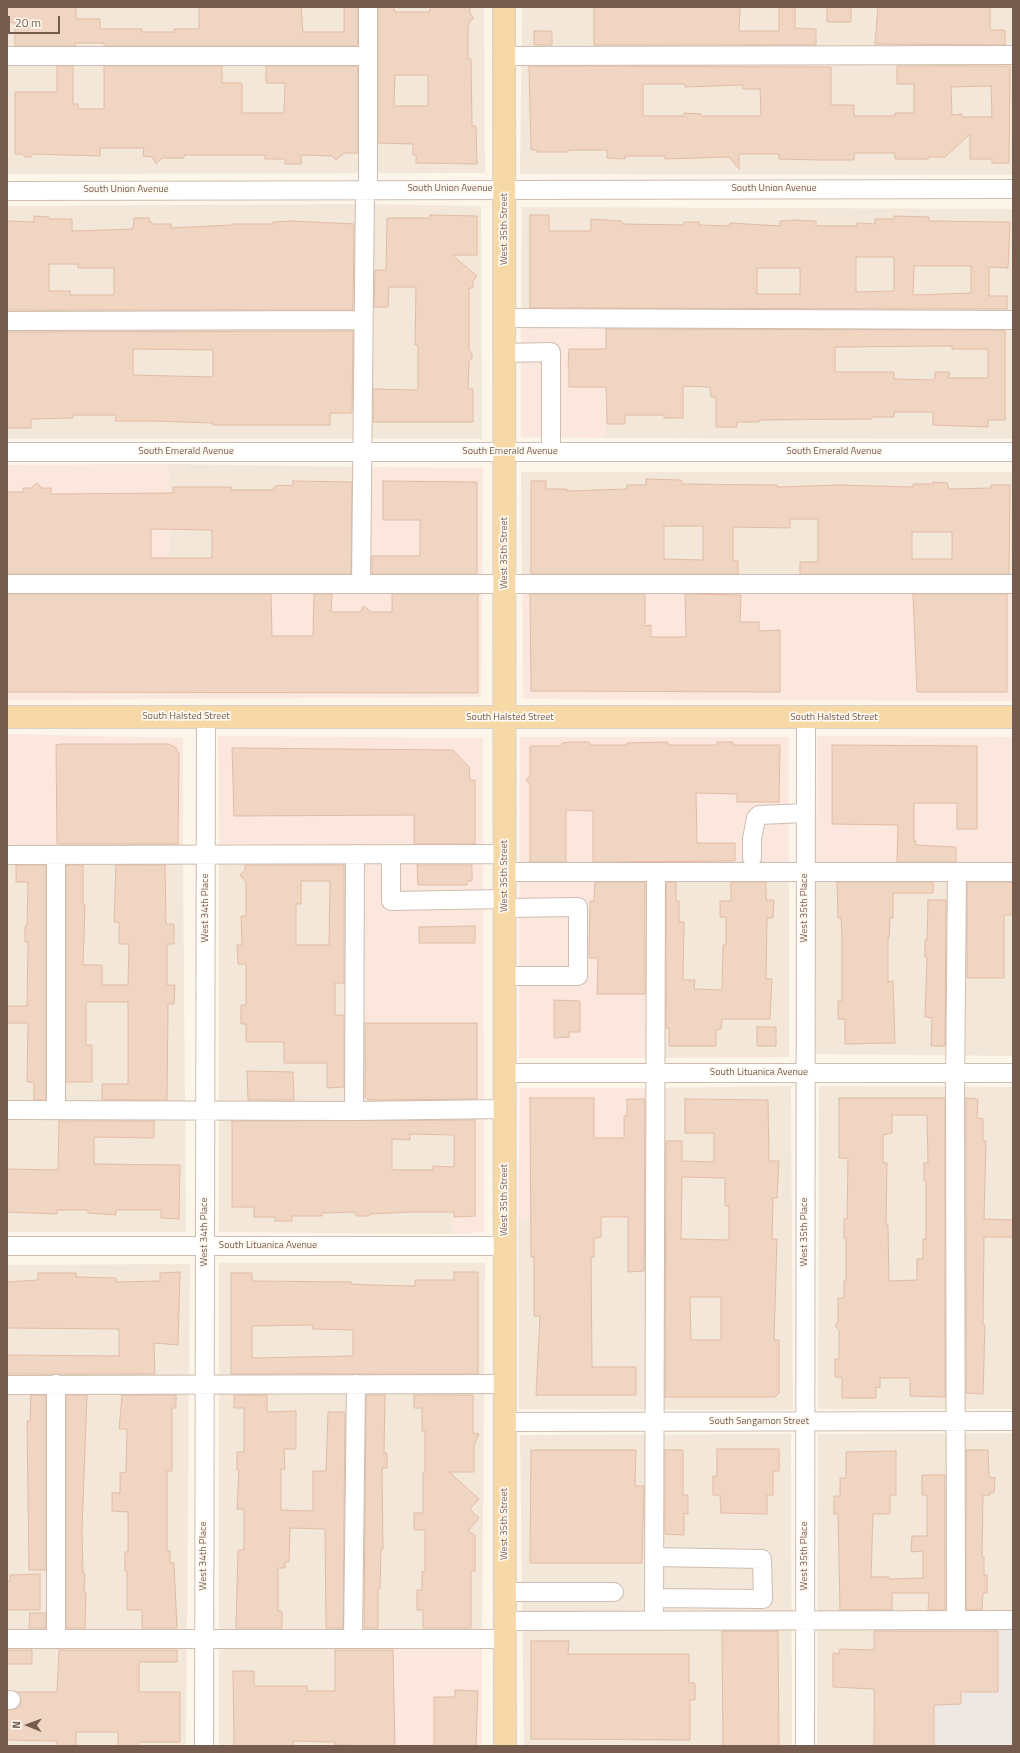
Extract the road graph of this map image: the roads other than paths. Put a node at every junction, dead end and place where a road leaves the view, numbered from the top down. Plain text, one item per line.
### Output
1 (368, 7) edge
2 (504, 7) edge
3 (1013, 55) edge
4 (7, 56) edge
5 (368, 56) junction
6 (504, 56) junction
7 (366, 189) junction
8 (505, 189) junction
9 (1013, 189) edge
10 (7, 191) edge
11 (504, 318) junction
12 (363, 320) junction
13 (1013, 320) edge
14 (7, 321) edge
15 (504, 353) junction
16 (7, 452) edge
17 (362, 452) junction
18 (504, 452) junction
19 (552, 452) junction
20 (1013, 452) edge
21 (7, 584) edge
22 (361, 584) junction
23 (505, 584) junction
24 (1013, 584) edge
25 (7, 717) edge
26 (206, 717) junction
27 (504, 718) junction
28 (806, 718) junction
29 (1013, 718) edge
30 (806, 813) junction
31 (206, 854) junction
32 (355, 854) junction
33 (391, 854) junction
34 (7, 855) edge
35 (56, 855) junction
36 (752, 858) dead end
37 (505, 863) junction
38 (656, 872) junction
39 (806, 872) junction
40 (958, 872) junction
41 (1013, 872) edge
42 (505, 903) junction
43 (505, 976) junction
44 (505, 1073) junction
45 (655, 1073) junction
46 (805, 1073) junction
47 (955, 1073) junction
48 (1013, 1073) edge
49 (505, 1109) junction
50 (7, 1110) edge
51 (56, 1110) junction
52 (205, 1110) junction
53 (354, 1111) junction
54 (7, 1246) edge
55 (205, 1246) junction
56 (505, 1246) junction
57 (7, 1384) edge
58 (56, 1384) junction
59 (205, 1384) junction
60 (356, 1384) junction
61 (505, 1384) junction
62 (957, 1421) junction
63 (1013, 1421) edge
64 (505, 1422) junction
65 (654, 1422) junction
66 (805, 1422) junction
67 (654, 1557) junction
68 (505, 1592) junction
69 (614, 1592) dead end
70 (654, 1598) junction
71 (654, 1620) junction
72 (805, 1620) junction
73 (956, 1620) junction
74 (1013, 1620) edge
75 (505, 1630) junction
76 (7, 1639) edge
77 (56, 1639) junction
78 (204, 1639) junction
79 (353, 1639) junction
80 (204, 1746) edge
81 (505, 1746) edge
82 (805, 1746) edge

1 - 5 street
2 - 6 main road, West 35th Street
3 - 6 street
4 - 5 street
5 - 7 street
6 - 8 main road, West 35th Street
7 - 8 street, South Union Avenue
7 - 10 street, South Union Avenue
7 - 12 street
8 - 9 street, South Union Avenue
8 - 11 main road, West 35th Street
11 - 13 street
11 - 15 main road, West 35th Street
12 - 14 street
12 - 17 street
15 - 18 main road, West 35th Street
15 - 19 street
16 - 17 street, South Emerald Avenue
17 - 18 street, South Emerald Avenue
17 - 22 street
18 - 19 street, South Emerald Avenue
18 - 23 main road, West 35th Street
19 - 20 street, South Emerald Avenue
21 - 22 street
22 - 23 street
23 - 24 street
23 - 27 main road, West 35th Street
25 - 26 main road, South Halsted Street
26 - 27 main road, South Halsted Street
26 - 31 street, West 34th Place
27 - 28 main road, South Halsted Street
27 - 37 main road, West 35th Street
28 - 29 main road, South Halsted Street
28 - 30 street, West 35th Place
30 - 36 street
30 - 39 street, West 35th Place
31 - 32 street
31 - 35 street
31 - 52 street, West 34th Place
32 - 33 street
32 - 53 street
33 - 37 street
33 - 42 street
34 - 35 street
35 - 51 street
37 - 38 street
37 - 42 main road, West 35th Street
38 - 39 street
38 - 45 street
39 - 40 street
39 - 46 street, West 35th Place
40 - 41 street
40 - 47 street
42 - 43 main road, West 35th Street
42 - 43 street
43 - 44 main road, West 35th Street
44 - 45 street, South Lituanica Avenue
44 - 49 main road, West 35th Street
45 - 46 street, South Lituanica Avenue
45 - 65 street
46 - 47 street, South Lituanica Avenue
46 - 66 street, West 35th Place
47 - 48 street, South Lituanica Avenue
47 - 62 street
49 - 53 street
49 - 56 main road, West 35th Street
50 - 51 street
51 - 52 street
52 - 53 street
52 - 55 street, West 34th Place
54 - 55 street, South Lituanica Avenue
55 - 56 street, South Lituanica Avenue
55 - 59 street, West 34th Place
56 - 61 main road, West 35th Street
57 - 58 street
58 - 59 street
58 - 77 street
59 - 60 street
59 - 78 street, West 34th Place
60 - 61 street
60 - 79 street
61 - 64 main road, West 35th Street
62 - 63 street, South Sangamon Street
62 - 66 street, South Sangamon Street
62 - 73 street
64 - 65 street, South Sangamon Street
64 - 68 main road, West 35th Street
65 - 66 street, South Sangamon Street
65 - 67 street
66 - 72 street, West 35th Place
67 - 70 street
67 - 70 street
68 - 69 street
68 - 75 main road, West 35th Street
70 - 71 street
71 - 72 street
71 - 75 street
72 - 73 street
72 - 82 street, West 35th Place
73 - 74 street
75 - 79 street
75 - 81 main road, West 35th Street
76 - 77 street
77 - 78 street
78 - 79 street
78 - 80 street, West 34th Place

